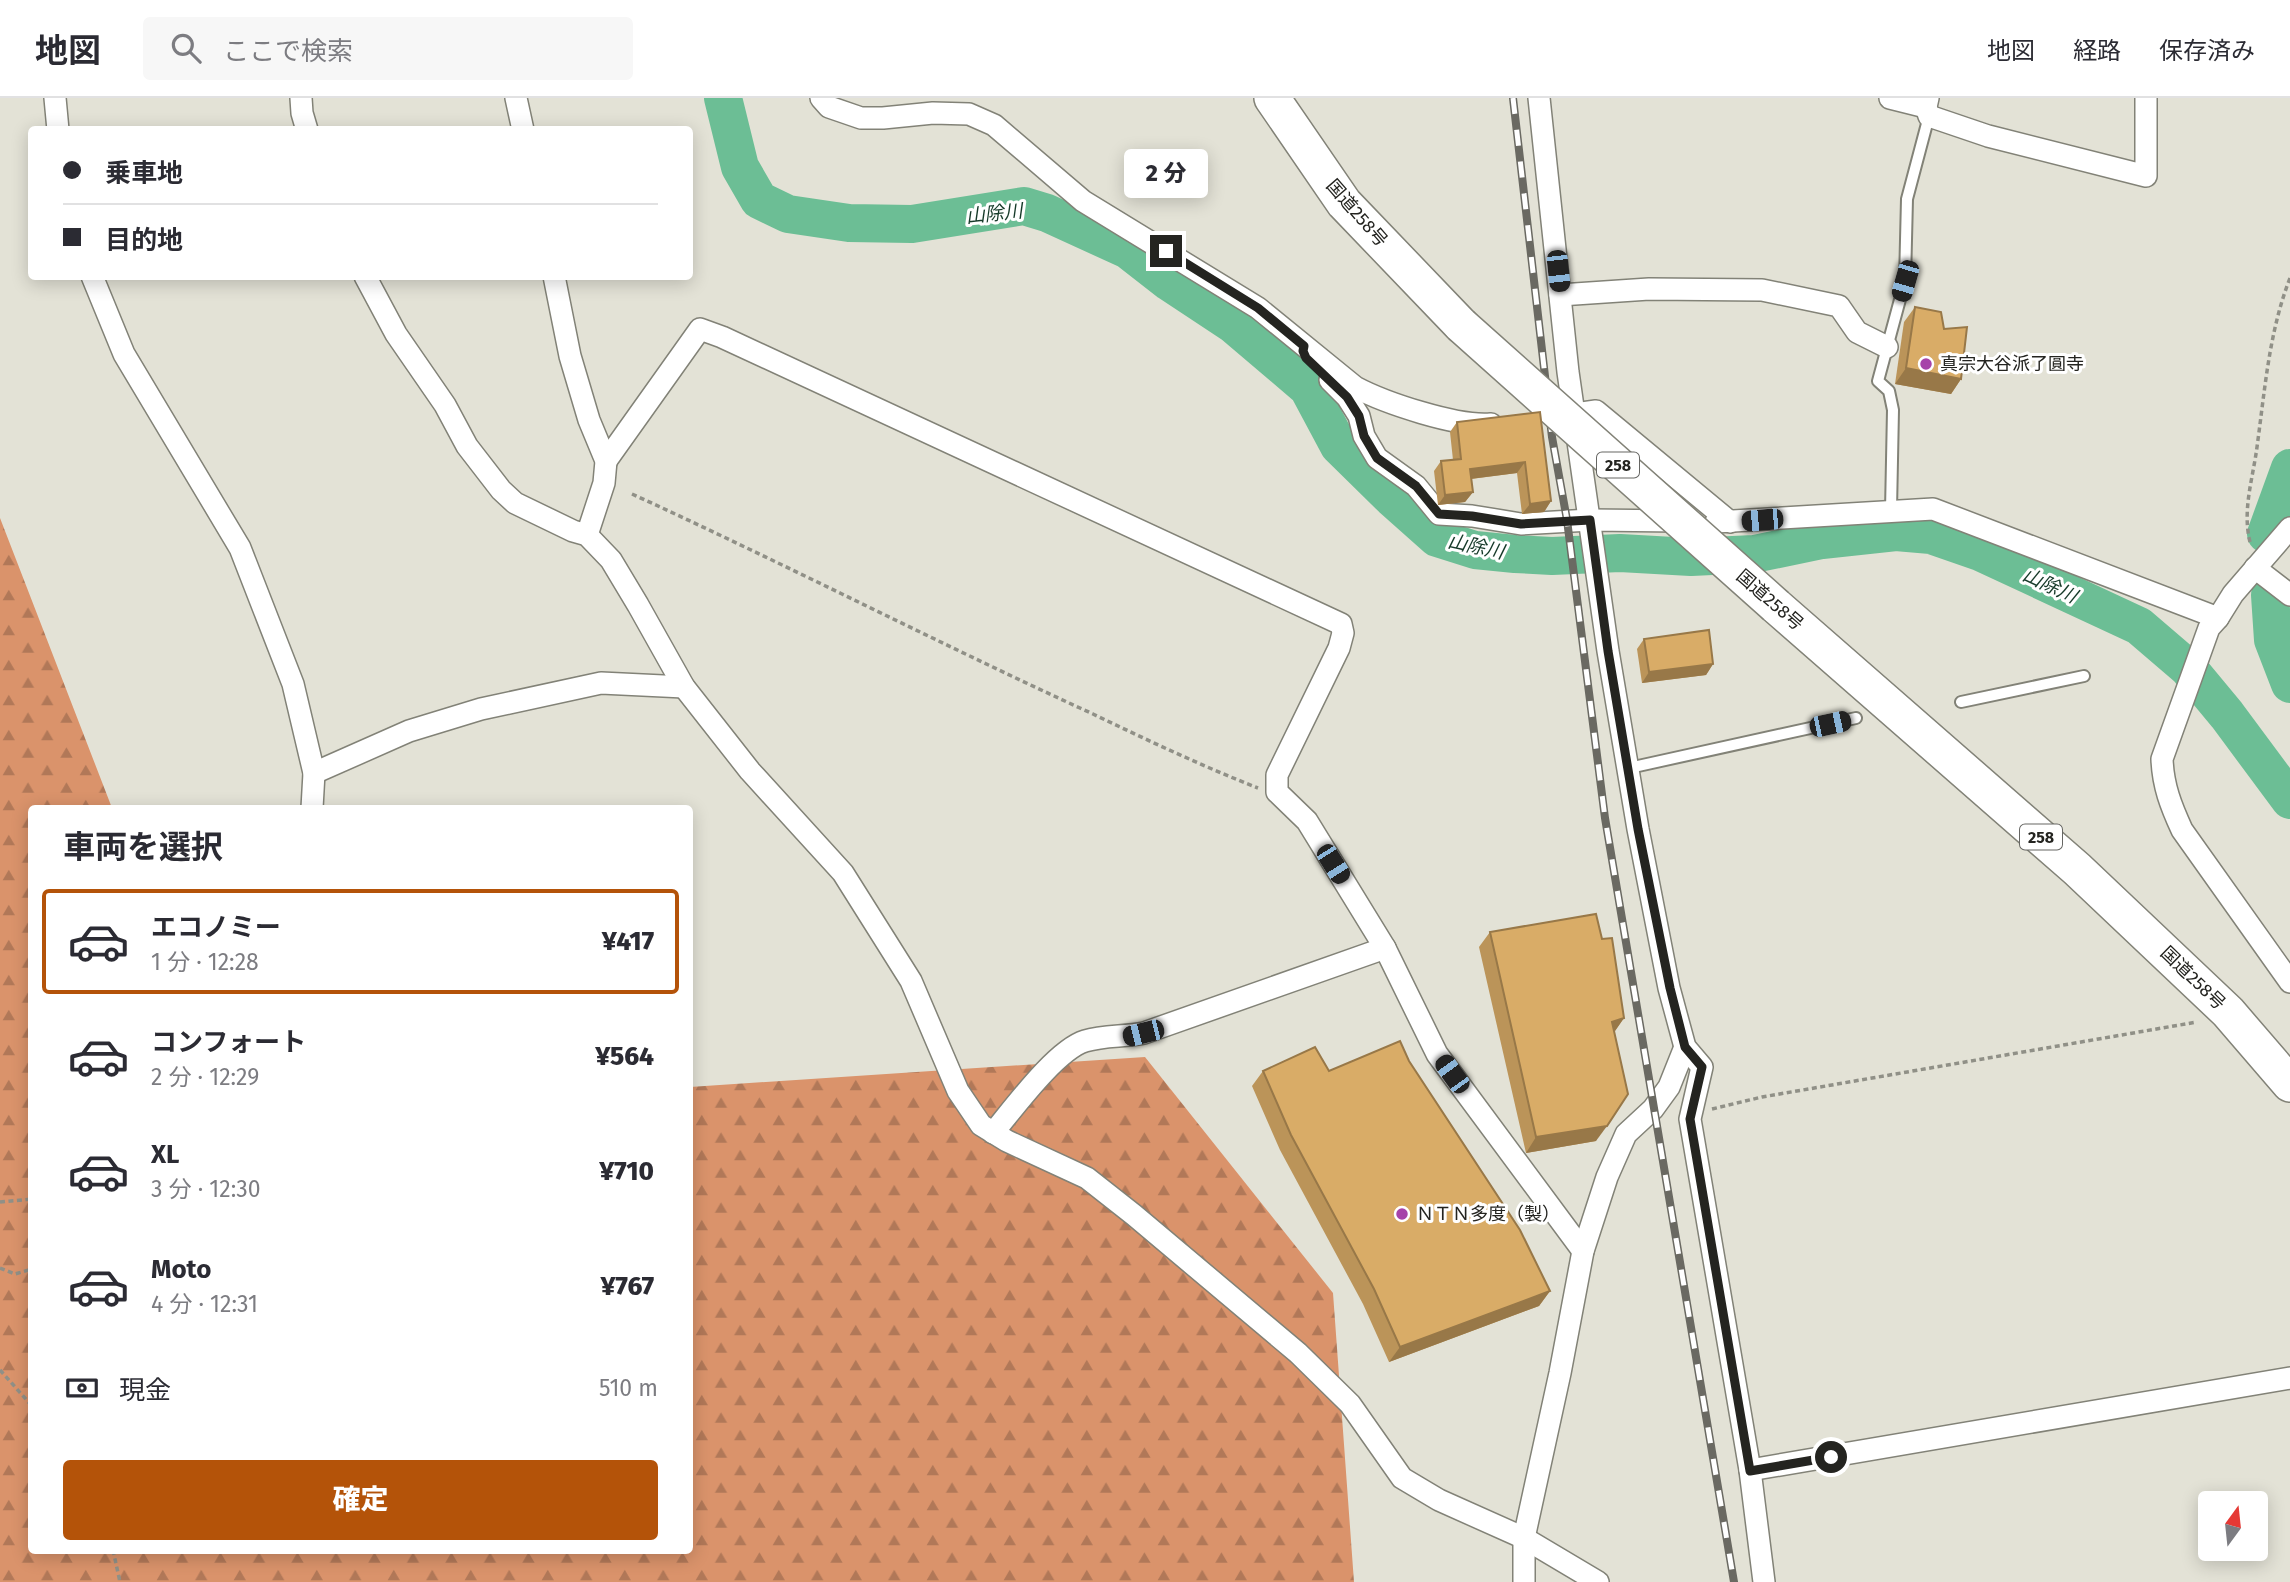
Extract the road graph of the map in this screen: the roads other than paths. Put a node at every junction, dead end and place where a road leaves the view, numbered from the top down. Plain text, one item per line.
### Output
1 (55, 98) edge
2 (301, 98) edge
3 (516, 98) edge
4 (821, 98) edge
5 (1272, 98) edge
6 (1539, 98) edge
7 (1890, 98) edge
8 (2146, 98) edge
9 (1927, 107) edge
10 (58, 126) edge
11 (306, 126) edge
12 (522, 126) edge
13 (94, 280) edge
14 (367, 280) edge
15 (555, 280) edge
16 (1560, 295) junction
17 (1304, 346) junction
18 (1887, 347) junction
19 (1575, 414) junction
20 (1536, 419) edge
21 (1513, 421) edge
22 (606, 461) junction
23 (1891, 510) junction
24 (1590, 520) junction
25 (1730, 522) junction
26 (2290, 528) edge
27 (587, 536) junction
28 (2255, 568) junction
29 (2290, 595) edge
30 (2214, 623) junction
31 (2084, 676) dead end
32 (684, 687) junction
33 (1961, 702) dead end
34 (1856, 718) dead end
35 (1629, 768) junction
36 (314, 773) junction
37 (312, 805) edge
38 (1385, 948) junction
39 (2290, 982) edge
40 (1685, 1047) junction
41 (2290, 1084) edge
42 (993, 1133) junction
43 (1583, 1251) junction
44 (2290, 1378) edge
45 (1750, 1471) junction
46 (1524, 1538) junction
47 (1524, 1582) edge
48 (1598, 1582) edge
49 (1764, 1582) edge

1 - 10 street
2 - 11 street
3 - 12 street
4 - 17 street
5 - 41 highway, 国道258号 / 258, bridge
6 - 16 street
7 - 9 street
8 - 9 street
9 - 18 lane
13 - 36 street
14 - 27 street
15 - 22 street
16 - 18 street
16 - 19 street
17 - 21 street
17 - 24 street
18 - 23 lane
19 - 20 street
19 - 24 street
19 - 25 street
22 - 27 street
22 - 38 street
23 - 25 street
23 - 30 street
24 - 25 street
24 - 35 street
26 - 28 street
27 - 32 street
28 - 29 street
28 - 30 street
30 - 39 street
31 - 33 lane
32 - 36 street
32 - 42 street
34 - 35 lane
35 - 40 street
36 - 37 street
38 - 42 street
38 - 43 street
40 - 43 street
40 - 45 street
42 - 46 street
43 - 46 street
44 - 45 street
45 - 49 street
46 - 47 street
46 - 48 street

